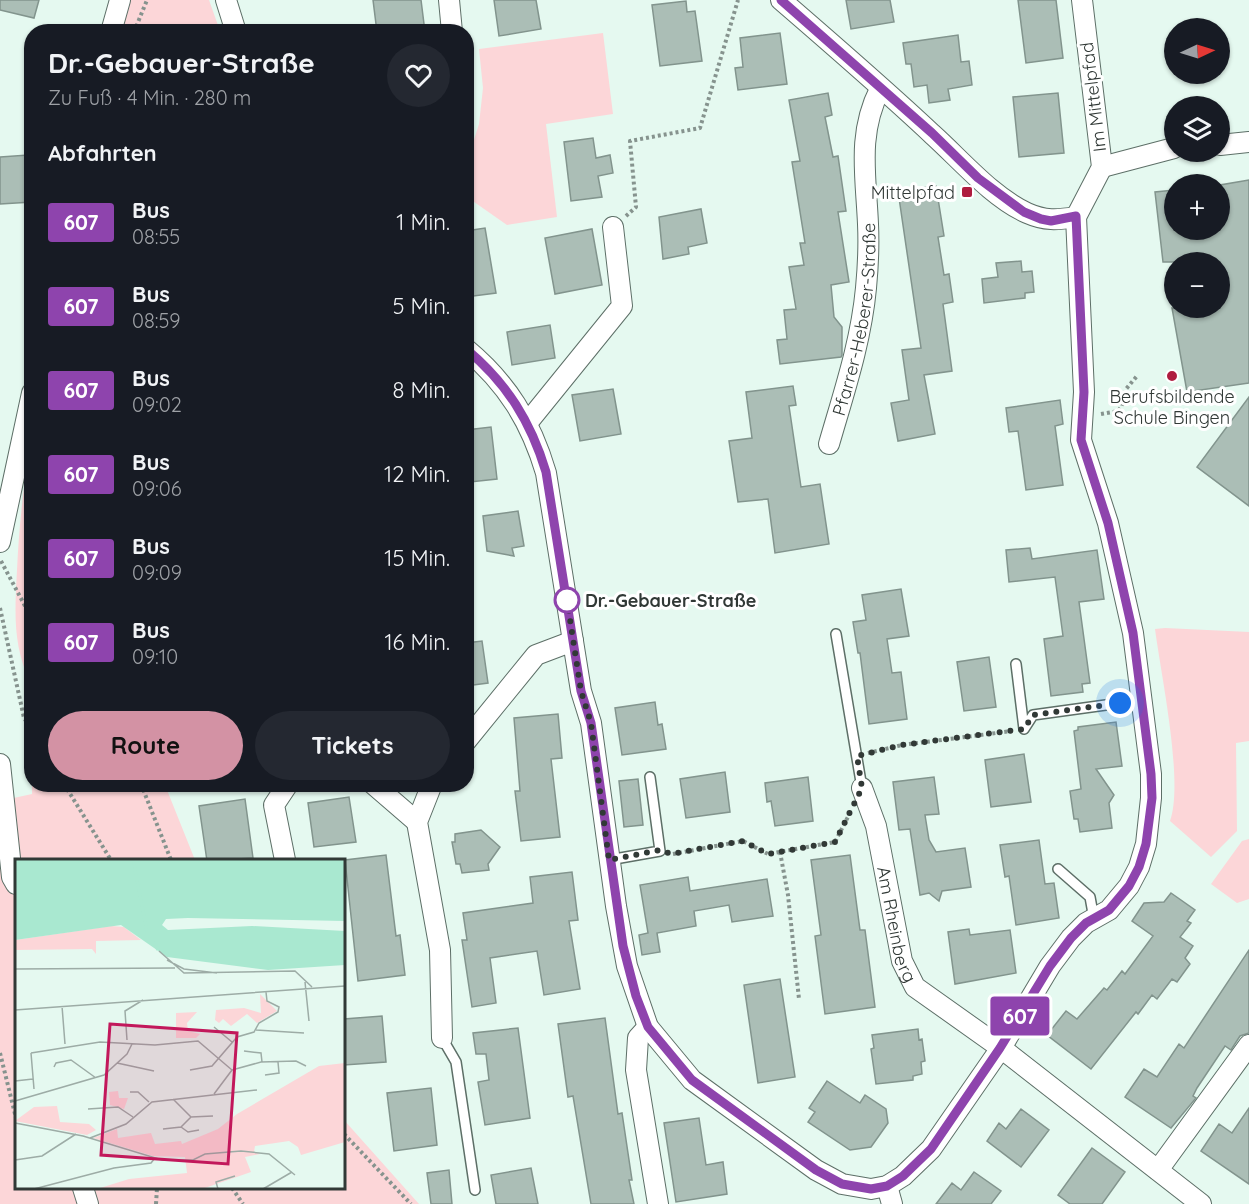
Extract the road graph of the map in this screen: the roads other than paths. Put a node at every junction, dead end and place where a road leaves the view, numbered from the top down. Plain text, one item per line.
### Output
1 (120, 0) edge
2 (226, 0) edge
3 (448, 0) edge
4 (781, 0) edge
5 (1082, 0) edge
6 (113, 24) edge
7 (234, 24) edge
8 (451, 24) edge
9 (880, 89) junction
10 (1249, 142) edge
11 (1230, 144) edge
12 (1164, 151) edge
13 (1102, 167) junction
14 (1076, 216) junction
15 (613, 227) road end
16 (474, 355) edge
17 (528, 423) junction
18 (24, 426) edge
19 (829, 444) dead end
20 (3, 511) edge
21 (0, 542) edge
22 (836, 634) dead end
23 (573, 641) junction
24 (1016, 664) dead end
25 (1142, 700) junction
26 (474, 731) edge
27 (0, 764) edge
28 (650, 777) dead end
29 (862, 788) joint
30 (283, 792) edge
31 (382, 792) edge
32 (429, 792) edge
33 (417, 822) junction
34 (285, 859) edge
35 (609, 860) junction
36 (1058, 869) dead end
37 (15, 882) edge
38 (1094, 919) junction
39 (648, 1027) junction
40 (442, 1038) joint
41 (1249, 1045) edge
42 (1000, 1048) junction
43 (1158, 1170) junction
44 (83, 1189) edge
45 (475, 1190) dead end
46 (890, 1195) edge
47 (88, 1204) edge
48 (658, 1204) edge
49 (1201, 1204) edge

1 - 6 street
2 - 7 street
3 - 8 street
4 - 9 street
5 - 13 street, Im Mittelpfad
9 - 14 street
9 - 19 street, Pfarrer-Heberer-Straße
10 - 11 street
12 - 13 street
13 - 14 street, Im Mittelpfad
14 - 25 street
15 - 17 street
16 - 17 street
17 - 23 street
18 - 20 street
20 - 21 street
22 - 29 lane, Am Rheinberg
23 - 26 street
23 - 35 street
24 - 25 lane
25 - 38 street
27 - 37 street
28 - 35 lane
29 - 42 street, Am Rheinberg
30 - 34 street
31 - 33 street
32 - 33 street
33 - 40 street
35 - 39 street
36 - 38 lane
38 - 42 street
39 - 46 street
39 - 48 street
40 - 45 lane
41 - 43 street
42 - 43 street, Am Rheinberg
42 - 46 street
43 - 49 street, Am Rheinberg
44 - 47 street

